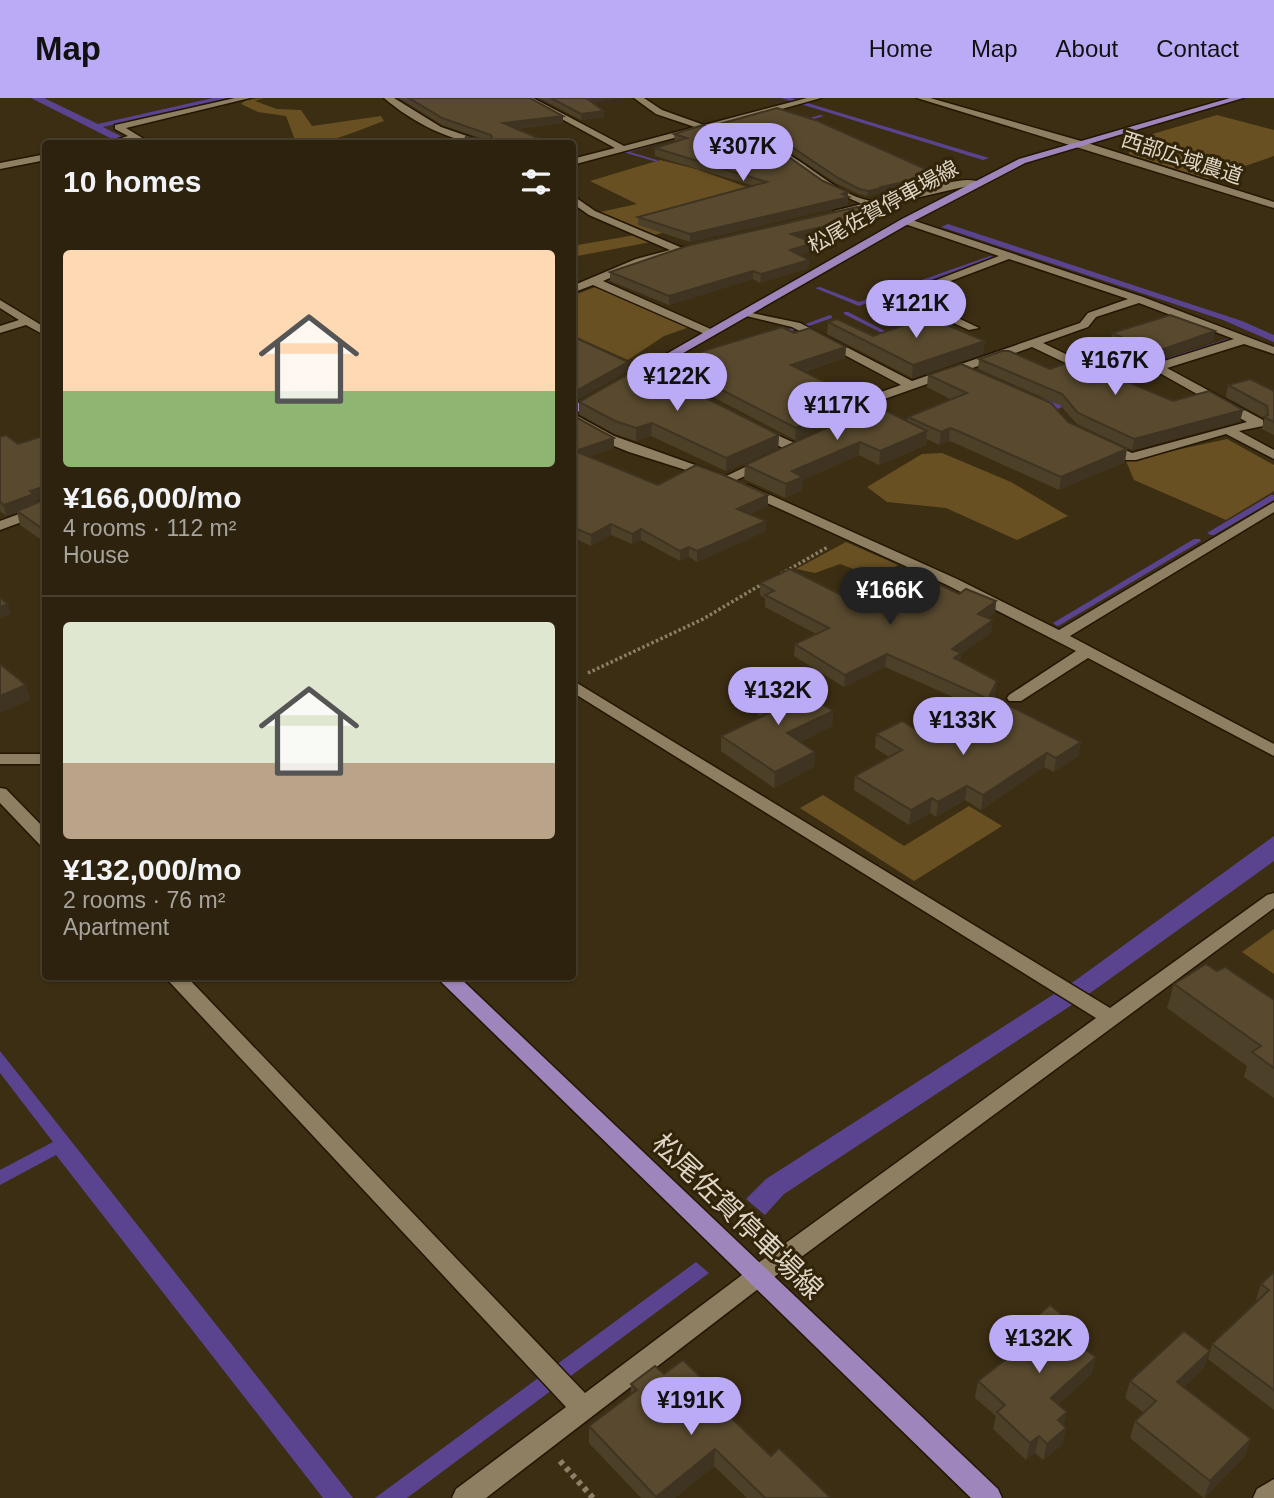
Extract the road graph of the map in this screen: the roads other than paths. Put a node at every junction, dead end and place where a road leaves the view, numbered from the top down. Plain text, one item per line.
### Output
1 (246, 98) edge
2 (388, 98) edge
3 (527, 98) edge
4 (638, 98) edge
5 (817, 98) edge
6 (920, 98) edge
7 (1239, 98) edge
8 (704, 128) junction
9 (729, 135) edge
10 (135, 137) junction
11 (122, 140) edge
12 (141, 140) edge
13 (473, 140) edge
14 (754, 143) edge
15 (1078, 143) junction
16 (623, 149) junction
17 (42, 158) edge
18 (576, 161) edge
19 (0, 166) edge
20 (976, 183) junction
21 (576, 201) edge
22 (873, 205) junction
23 (1274, 205) edge
24 (822, 216) edge
25 (906, 221) junction
26 (692, 247) edge
27 (679, 250) junction
28 (1010, 255) junction
29 (594, 281) junction
30 (576, 288) edge
31 (1139, 299) junction
32 (0, 303) edge
33 (746, 313) junction
34 (27, 321) junction
35 (973, 328) dead end
36 (0, 330) edge
37 (42, 330) edge
38 (711, 333) junction
39 (1247, 339) junction
40 (1031, 342) junction
41 (1274, 351) edge
42 (1157, 367) junction
43 (964, 368) junction
44 (983, 378) edge
45 (621, 384) edge
46 (910, 385) junction
47 (609, 390) edge
48 (576, 409) edge
49 (576, 419) edge
50 (1266, 423) edge
51 (750, 427) edge
52 (838, 428) edge
53 (1227, 430) junction
54 (1095, 440) edge
55 (1274, 455) edge
56 (727, 479) junction
57 (1274, 506) edge
58 (42, 510) edge
59 (0, 526) edge
60 (1059, 636) junction
61 (1087, 650) junction
62 (578, 680) edge
63 (1015, 698) dead end
64 (1274, 751) edge
65 (0, 759) edge
66 (42, 759) edge
67 (0, 793) edge
68 (42, 837) edge
69 (1274, 899) edge
70 (178, 980) edge
71 (449, 980) edge
72 (1102, 1012) junction
73 (758, 1276) junction
74 (576, 1400) junction
75 (1274, 1492) edge
76 (465, 1498) edge
77 (989, 1498) edge
78 (1266, 1498) edge

1 - 10 street
2 - 13 street
3 - 16 street
4 - 8 street
5 - 8 street
6 - 15 street, 西部広域農道
7 - 15 main road, 松尾佐賀停車場線
8 - 9 street
8 - 16 street
10 - 11 street
10 - 12 street
14 - 22 street
15 - 20 main road, 松尾佐賀停車場線
15 - 23 street, 西部広域農道
16 - 18 street
17 - 19 street
20 - 22 street
20 - 25 main road, 松尾佐賀停車場線
21 - 27 street
22 - 24 street
25 - 28 street
25 - 33 main road, 松尾佐賀停車場線
26 - 27 street
27 - 29 street
28 - 31 street
28 - 35 street
29 - 30 street
29 - 38 street
31 - 39 street
31 - 40 street
32 - 34 street
33 - 38 main road, 松尾佐賀停車場線
33 - 46 street
34 - 36 street
34 - 37 street
38 - 45 main road, 松尾佐賀停車場線
39 - 41 street
39 - 42 street
40 - 42 street
40 - 43 street
42 - 50 street
43 - 44 street
43 - 46 street
46 - 52 street
47 - 48 main road
49 - 56 street
50 - 53 street
51 - 56 street
53 - 54 street
53 - 55 street
56 - 60 street
57 - 60 street
58 - 59 street
60 - 61 street
61 - 63 street
61 - 64 street
62 - 72 street
65 - 66 street
67 - 68 street
69 - 72 street
70 - 74 street
71 - 73 main road, 松尾佐賀停車場線
72 - 73 street
73 - 74 street
73 - 77 main road, 松尾佐賀停車場線
74 - 76 street
75 - 78 street

